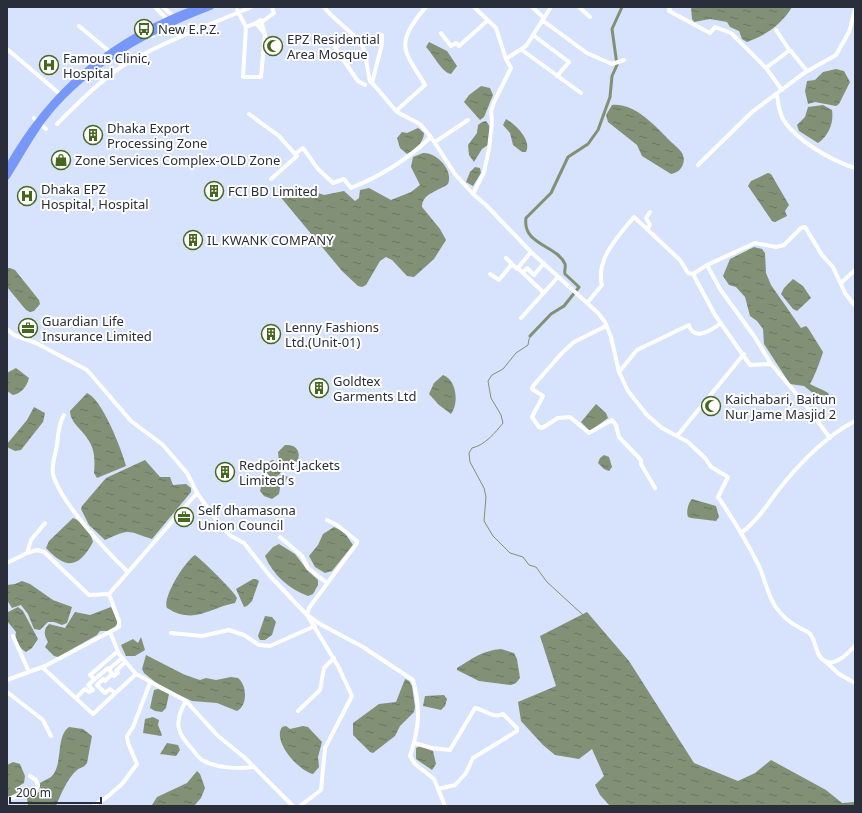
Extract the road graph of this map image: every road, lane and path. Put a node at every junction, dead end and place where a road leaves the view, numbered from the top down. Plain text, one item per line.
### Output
1 (154, 7) edge
2 (163, 7) edge
3 (198, 7) edge
4 (211, 7) edge
5 (251, 7) edge
6 (272, 7) edge
7 (324, 7) edge
8 (426, 7) edge
9 (474, 7) edge
10 (532, 7) edge
11 (551, 7) edge
12 (579, 7) edge
13 (670, 7) edge
14 (237, 10) edge
15 (854, 10) edge
16 (173, 16) junction
17 (590, 17) dead end
18 (167, 19) junction
19 (543, 19) junction
20 (487, 21) junction
21 (262, 22) junction
22 (256, 23) junction
23 (147, 24) dead end
24 (79, 26) dead end
25 (246, 27) junction
26 (776, 30) dead end
27 (441, 32) dead end
28 (265, 34) junction
29 (382, 35) dead end
30 (533, 35) junction
31 (153, 36) dead end
32 (348, 39) dead end
33 (7, 49) edge
34 (522, 50) junction
35 (790, 51) junction
36 (110, 52) junction
37 (506, 59) junction
38 (624, 60) dead end
39 (766, 68) junction
40 (807, 71) junction
41 (557, 76) junction
42 (372, 83) junction
43 (365, 85) dead end
44 (782, 90) junction
45 (581, 92) dead end
46 (60, 94) junction
47 (777, 95) junction
48 (396, 111) junction
49 (249, 114) dead end
50 (34, 118) dead end
51 (468, 120) dead end
52 (57, 124) dead end
53 (46, 129) dead end
54 (431, 137) junction
55 (435, 142) junction
56 (295, 154) junction
57 (698, 165) dead end
58 (7, 168) edge
59 (855, 168) edge
60 (7, 177) edge
61 (271, 179) dead end
62 (473, 194) junction
63 (650, 212) dead end
64 (646, 229) junction
65 (531, 252) junction
66 (506, 258) dead end
67 (544, 263) junction
68 (512, 264) junction
69 (707, 265) junction
70 (518, 268) junction
71 (855, 270) edge
72 (523, 273) junction
73 (490, 274) dead end
74 (694, 274) junction
75 (558, 276) junction
76 (841, 283) junction
77 (544, 293) junction
78 (587, 302) junction
79 (855, 306) edge
80 (521, 318) dead end
81 (721, 323) junction
82 (606, 326) junction
83 (7, 328) edge
84 (744, 354) junction
85 (771, 364) junction
86 (619, 372) junction
87 (64, 415) dead end
88 (855, 421) edge
89 (677, 436) junction
90 (830, 438) junction
91 (655, 488) dead end
92 (197, 493) junction
93 (327, 520) dead end
94 (45, 523) dead end
95 (741, 533) junction
96 (280, 537) dead end
97 (27, 553) junction
98 (7, 563) edge
99 (128, 572) junction
100 (327, 583) junction
101 (109, 594) junction
102 (307, 615) junction
103 (315, 626) junction
104 (110, 632) junction
105 (171, 633) dead end
106 (13, 636) dead end
107 (855, 646) edge
108 (118, 651) junction
109 (122, 658) junction
110 (334, 658) junction
111 (125, 662) junction
112 (826, 662) junction
113 (42, 667) junction
114 (109, 669) junction
115 (29, 672) junction
116 (112, 674) junction
117 (136, 674) junction
118 (7, 680) edge
119 (94, 680) junction
120 (150, 683) junction
121 (855, 684) edge
122 (7, 692) edge
123 (115, 693) junction
124 (76, 698) junction
125 (186, 701) junction
126 (298, 711) dead end
127 (51, 736) dead end
128 (414, 743) junction
129 (253, 767) junction
130 (30, 776) dead end
131 (438, 789) junction
132 (7, 799) edge
133 (93, 806) edge
134 (293, 806) edge
135 (300, 806) edge
136 (445, 806) edge

1 - 18 street
2 - 16 street
3 - 16 highway
4 - 60 highway
5 - 14 street
6 - 21 street
7 - 42 street
8 - 48 street
9 - 20 street
10 - 19 street
11 - 19 street
12 - 17 street
13 - 39 street
14 - 25 street
14 - 52 street
15 - 40 street
16 - 18 highway
18 - 36 highway
19 - 30 street
19 - 38 street
20 - 27 street
20 - 37 street
21 - 22 street
21 - 28 street
22 - 25 street
22 - 28 street
23 - 31 street
24 - 36 street
25 - 28 street
26 - 35 street
29 - 42 street
30 - 34 street
30 - 41 street
32 - 43 street
33 - 46 street
34 - 37 street
34 - 41 street
35 - 39 street
35 - 40 street
36 - 46 highway
37 - 62 street
39 - 44 street
40 - 44 street
41 - 45 street
42 - 48 street
44 - 47 street
46 - 58 highway
47 - 57 street
47 - 59 street
48 - 54 street
49 - 56 street
50 - 53 street
51 - 55 street
54 - 55 street
54 - 56 street
55 - 62 street
56 - 61 street
62 - 65 street
63 - 64 street
64 - 74 street
64 - 78 street
65 - 67 street
65 - 70 street
66 - 68 street
67 - 72 street
67 - 75 street
68 - 70 street
68 - 73 street
69 - 74 street
69 - 76 street
69 - 85 street
70 - 72 street
71 - 76 street
72 - 77 street
74 - 81 street
75 - 77 street
75 - 78 street
76 - 79 street
77 - 80 street
78 - 82 street
81 - 84 street
81 - 86 street
82 - 86 street
82 - 91 street
83 - 92 street
84 - 85 street
84 - 89 street
85 - 90 street
86 - 89 street
87 - 99 street
88 - 90 street
89 - 95 street
90 - 95 street
92 - 99 street
92 - 102 street
93 - 100 street
94 - 97 street
95 - 112 street
96 - 100 street
97 - 98 street
97 - 101 street
99 - 101 street
100 - 102 street
101 - 104 street
102 - 103 street
102 - 128 street
103 - 105 street
103 - 110 street
104 - 108 street
104 - 113 street
106 - 115 street
107 - 112 street
108 - 109 street
108 - 119 street
109 - 111 street
109 - 114 street
110 - 126 street
110 - 135 street
111 - 116 street
111 - 117 street
112 - 121 street
113 - 115 street
113 - 124 street
114 - 116 street
114 - 119 street
115 - 118 street
116 - 123 street
117 - 120 street
117 - 123 street
119 - 124 street
120 - 125 street
120 - 133 street
122 - 127 street
123 - 124 street
125 - 129 street
125 - 129 street
128 - 131 street
128 - 131 street
129 - 134 street
130 - 132 street
131 - 136 street

